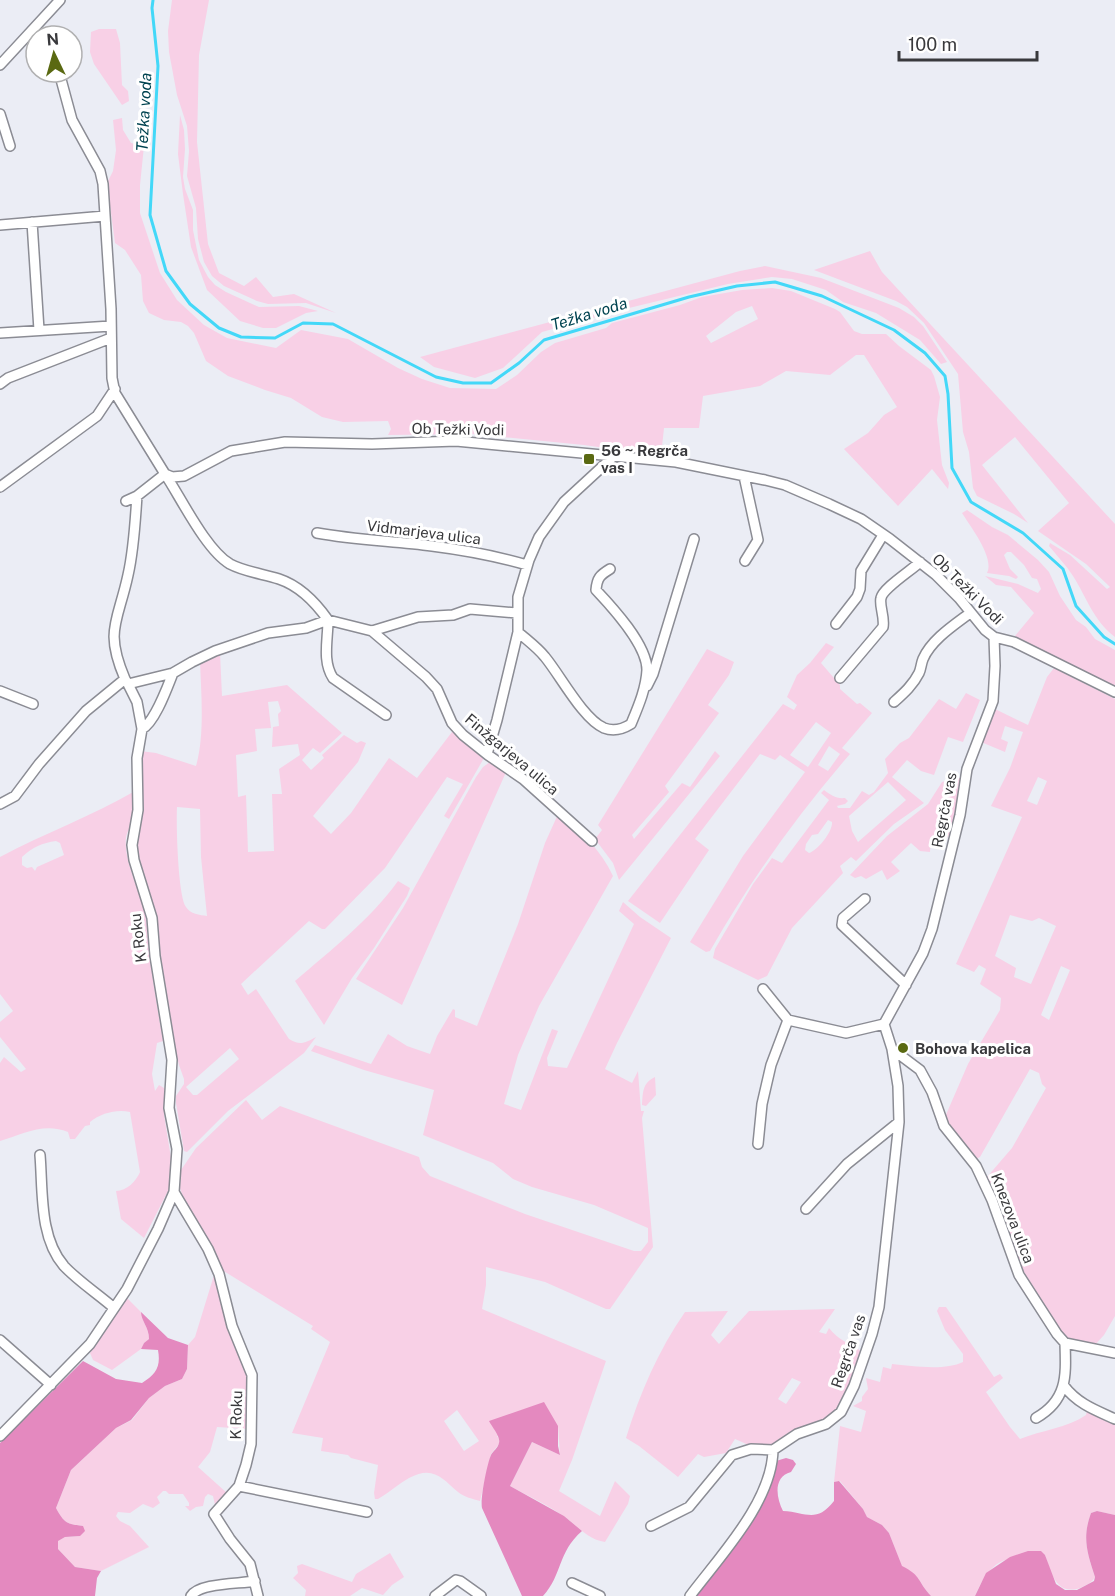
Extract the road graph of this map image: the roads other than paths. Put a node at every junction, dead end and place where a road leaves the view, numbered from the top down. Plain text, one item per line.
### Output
1 (60, 0) edge
2 (41, 24) edge
3 (24, 43) edge
4 (0, 65) edge
5 (62, 84) edge
6 (0, 114) edge
7 (10, 146) dead end
8 (105, 216) junction
9 (32, 222) junction
10 (0, 225) edge
11 (111, 326) junction
12 (39, 330) junction
13 (0, 333) edge
14 (111, 338) junction
15 (0, 384) edge
16 (115, 389) junction
17 (615, 455) junction
18 (165, 474) junction
19 (744, 476) junction
20 (0, 487) edge
21 (137, 496) junction
22 (126, 501) dead end
23 (317, 533) dead end
24 (884, 535) junction
25 (694, 539) dead end
26 (745, 561) dead end
27 (920, 562) junction
28 (527, 565) junction
29 (610, 569) dead end
30 (517, 613) junction
31 (970, 613) junction
32 (328, 620) junction
33 (836, 624) dead end
34 (372, 632) junction
35 (518, 632) junction
36 (994, 637) junction
37 (173, 673) junction
38 (840, 678) dead end
39 (127, 681) junction
40 (644, 690) junction
41 (0, 691) edge
42 (1115, 692) edge
43 (894, 702) dead end
44 (33, 704) dead end
45 (386, 715) dead end
46 (142, 729) junction
47 (487, 754) junction
48 (0, 804) edge
49 (592, 841) dead end
50 (866, 899) dead end
51 (906, 985) junction
52 (763, 989) dead end
53 (788, 1020) junction
54 (884, 1024) junction
55 (892, 1049) junction
56 (899, 1122) junction
57 (758, 1144) dead end
58 (40, 1155) dead end
59 (174, 1192) junction
60 (806, 1209) dead end
61 (114, 1308) junction
62 (0, 1340) edge
63 (1065, 1343) junction
64 (1115, 1353) edge
65 (51, 1385) junction
66 (1064, 1386) junction
67 (1036, 1418) dead end
68 (1115, 1419) edge
69 (0, 1436) edge
70 (773, 1450) junction
71 (239, 1486) junction
72 (367, 1512) dead end
73 (651, 1526) dead end
74 (255, 1581) junction
75 (572, 1583) dead end
76 (690, 1595) edge
77 (191, 1596) edge
78 (258, 1596) edge
79 (435, 1596) edge
80 (480, 1596) edge
81 (600, 1596) edge
82 (679, 1596) edge

1 - 2 street
3 - 4 street
5 - 8 street
6 - 7 street
8 - 9 street
8 - 11 street
9 - 10 street
9 - 12 street
11 - 12 street
11 - 14 street
12 - 13 street
14 - 15 street
14 - 16 street
16 - 18 street
16 - 20 street
17 - 18 street, Ob Težki Vodi
17 - 19 street, Ob Težki Vodi
17 - 28 street
18 - 21 street
18 - 32 street
19 - 24 street, Ob Težki Vodi
19 - 26 street
21 - 22 street
21 - 39 street, K Roku
23 - 28 street, Vidmarjeva ulica
24 - 27 street, Ob Težki Vodi
24 - 33 street
25 - 40 street
27 - 31 street, Ob Težki Vodi
27 - 38 street, Ob Težki Vodi
28 - 30 street
29 - 40 street
30 - 34 street
30 - 35 street
31 - 36 street, Ob Težki Vodi
31 - 43 street, Ob Težki Vodi
32 - 34 street, Finžgarjeva ulica
32 - 37 street
32 - 45 street
34 - 47 street, Finžgarjeva ulica
35 - 40 street
35 - 47 street
36 - 42 street, Ob Težki Vodi
36 - 51 street, Regrča vas
37 - 39 street
37 - 46 street
39 - 46 street, K Roku
39 - 48 street
41 - 44 street
46 - 59 street, K Roku
47 - 49 street, Finžgarjeva ulica
50 - 51 street
51 - 54 street, Regrča vas
52 - 53 street
53 - 54 street
53 - 57 street
54 - 55 street, Regrča vas
55 - 56 street, Regrča vas
55 - 63 street, Knezova ulica
56 - 60 street
56 - 70 street, Regrča vas
58 - 61 street
59 - 61 street, K Roku
59 - 71 street, K Roku
61 - 65 street, K Roku
62 - 65 street
63 - 64 street
63 - 66 street
65 - 69 street, K Roku
66 - 67 street
66 - 68 street
70 - 73 street
70 - 76 street
71 - 72 street
71 - 74 street, K Roku
74 - 77 street
74 - 78 street, K Roku
75 - 81 street
76 - 82 street
79 - 80 street

